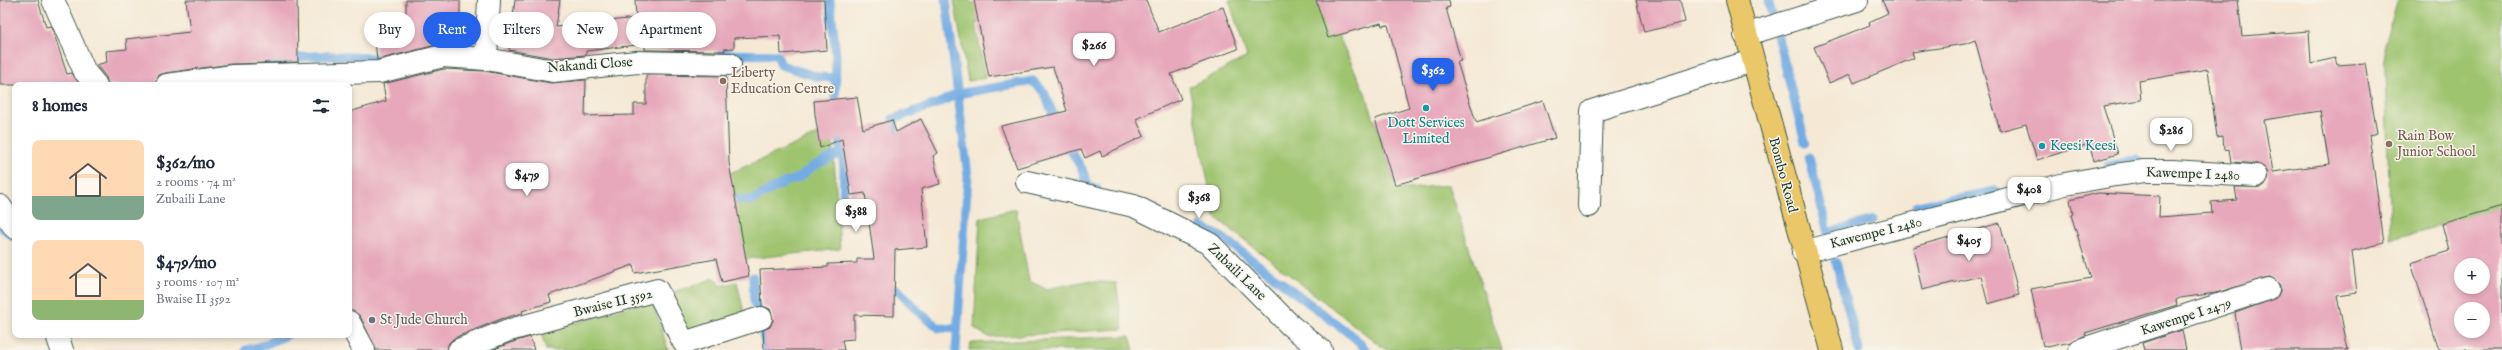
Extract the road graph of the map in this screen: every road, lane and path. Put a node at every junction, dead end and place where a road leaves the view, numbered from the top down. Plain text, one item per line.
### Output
1 (53, 0) edge
2 (489, 0) edge
3 (1736, 0) edge
4 (1857, 0) edge
5 (1745, 35) junction
6 (486, 59) junction
7 (1752, 61) junction
8 (730, 64) dead end
9 (251, 81) edge
10 (93, 82) edge
11 (189, 82) edge
12 (2256, 176) dead end
13 (1027, 182) dead end
14 (0, 206) edge
15 (1589, 206) dead end
16 (12, 224) edge
17 (1804, 252) junction
18 (2268, 289) dead end
19 (761, 318) dead end
20 (352, 328) edge
21 (58, 338) edge
22 (62, 350) edge
23 (364, 350) edge
24 (460, 350) edge
25 (1321, 350) edge
26 (1832, 350) edge
27 (2080, 350) edge

1 - 10 street
2 - 6 street
3 - 5 main road, Bombo Road
4 - 5 street
5 - 7 main road, Bombo Road
6 - 8 street, Nakandi Close
6 - 9 street, Nakandi Close
7 - 15 street
7 - 17 main road, Bombo Road
9 - 11 street, Nakandi Close
12 - 17 street, Kawempe I 2480
13 - 25 street, Zubaili Lane
14 - 16 street
17 - 26 main road, Bombo Road
18 - 27 street, Kawempe I 2479
19 - 24 street, Bwaise II 3592
20 - 23 street
21 - 22 street

